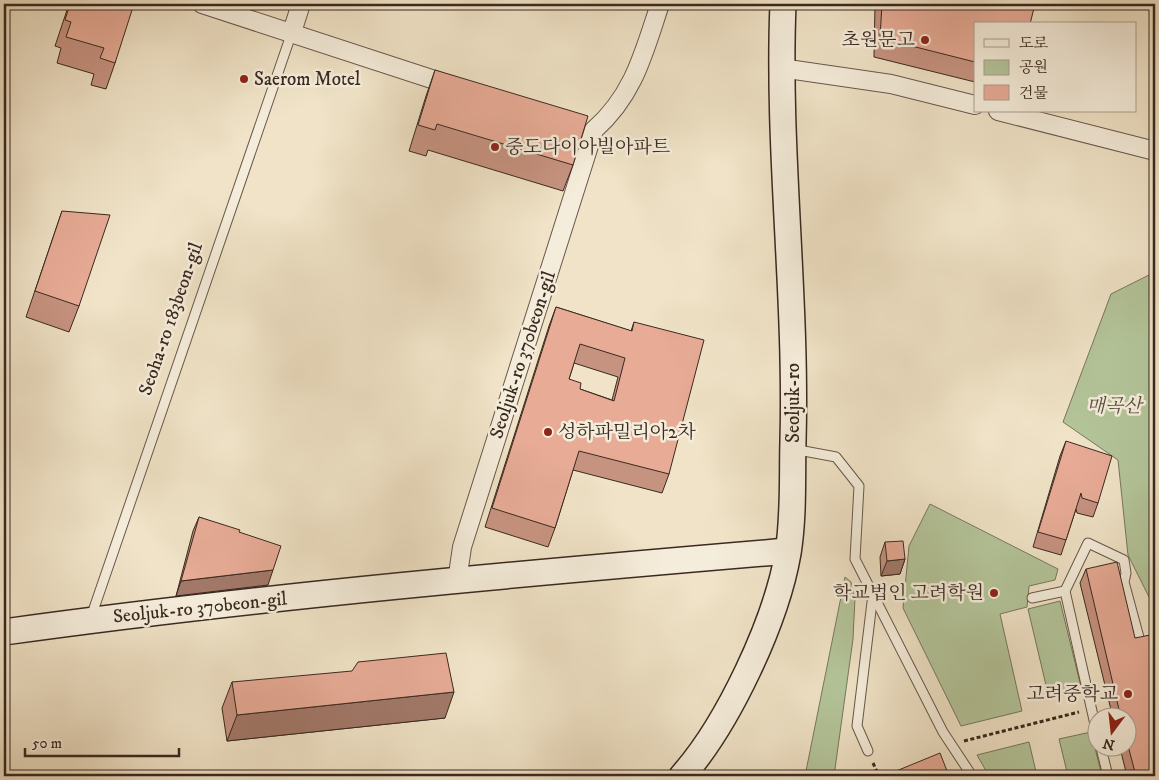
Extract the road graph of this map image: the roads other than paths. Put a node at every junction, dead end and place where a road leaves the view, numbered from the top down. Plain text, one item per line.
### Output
1 (202, 4) edge
2 (301, 4) edge
3 (660, 4) edge
4 (783, 4) edge
5 (292, 32) junction
6 (781, 68) junction
7 (466, 89) edge
8 (974, 106) edge
9 (1002, 112) edge
10 (576, 124) edge
11 (594, 130) junction
12 (1155, 151) edge
13 (793, 449) junction
14 (788, 551) junction
15 (457, 580) junction
16 (1065, 591) junction
17 (873, 594) junction
18 (1032, 598) dead end
19 (90, 620) junction
20 (4, 632) edge
21 (1141, 645) edge
22 (1092, 708) edge
23 (868, 751) dead end
24 (1104, 758) edge
25 (682, 776) edge
26 (972, 776) edge
27 (1108, 776) edge

1 - 5 street
2 - 5 street, Seoha-ro 183beon-gil
3 - 11 street
4 - 6 main road, Seoljuk-ro
5 - 7 street
5 - 19 lane, Seoha-ro 183beon-gil
6 - 8 street
6 - 13 main road, Seoljuk-ro
9 - 12 street
10 - 11 street
11 - 15 street, Seoljuk-ro 370beon-gil
13 - 14 main road, Seoljuk-ro
13 - 17 lane
14 - 15 main road, Seoljuk-ro 370beon-gil
14 - 25 main road, Seoljuk-ro
15 - 19 main road, Seoljuk-ro 370beon-gil
16 - 18 lane
16 - 21 lane
16 - 22 lane
17 - 23 lane
17 - 26 lane
19 - 20 main road, Seoljuk-ro 370beon-gil
24 - 27 lane

